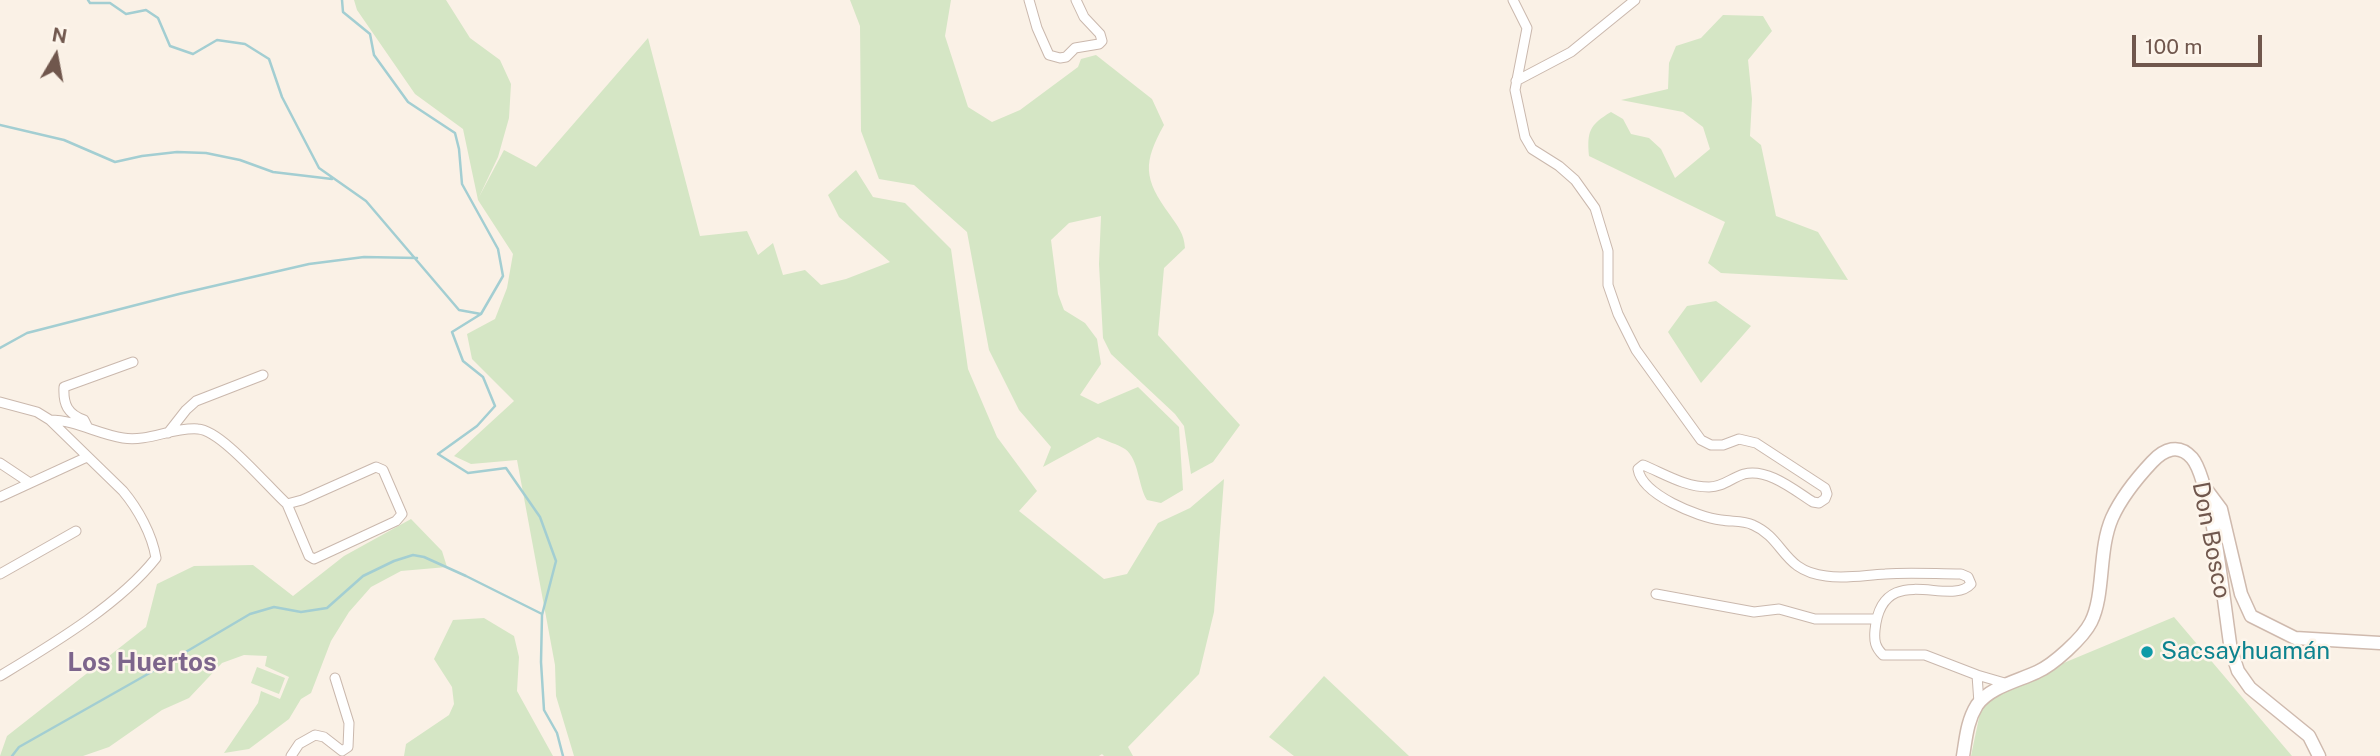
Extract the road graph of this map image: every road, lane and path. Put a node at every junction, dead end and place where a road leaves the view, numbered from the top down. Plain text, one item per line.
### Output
1 (1029, 0) edge
2 (1076, 0) edge
3 (1513, 0) edge
4 (1635, 0) edge
5 (1516, 81) junction
6 (133, 362) dead end
7 (263, 375) dead end
8 (0, 402) edge
9 (50, 420) junction
10 (88, 428) junction
11 (168, 433) junction
12 (87, 457) junction
13 (0, 463) edge
14 (30, 483) junction
15 (2204, 486) junction
16 (0, 497) edge
17 (287, 504) junction
18 (76, 531) dead end
19 (0, 574) edge
20 (1656, 594) dead end
21 (1876, 619) junction
22 (2380, 643) edge
23 (1977, 675) junction
24 (0, 676) edge
25 (335, 678) dead end
26 (2008, 684) junction
27 (1979, 703) junction
28 (291, 756) edge
29 (1963, 756) edge
30 (2319, 756) edge

1 - 2 street
3 - 5 street
4 - 5 street
5 - 21 street
6 - 10 street
7 - 11 street
8 - 9 street
9 - 10 street
9 - 12 street
10 - 11 street
11 - 17 street
12 - 14 street
12 - 24 street
13 - 14 street
14 - 16 street
15 - 22 street
15 - 26 street, Don Bosco
15 - 30 street, Don Bosco
17 - 17 street
18 - 19 street
20 - 21 street
21 - 23 street
23 - 26 street
23 - 27 street
25 - 28 street
26 - 27 street, Don Bosco
27 - 29 street

